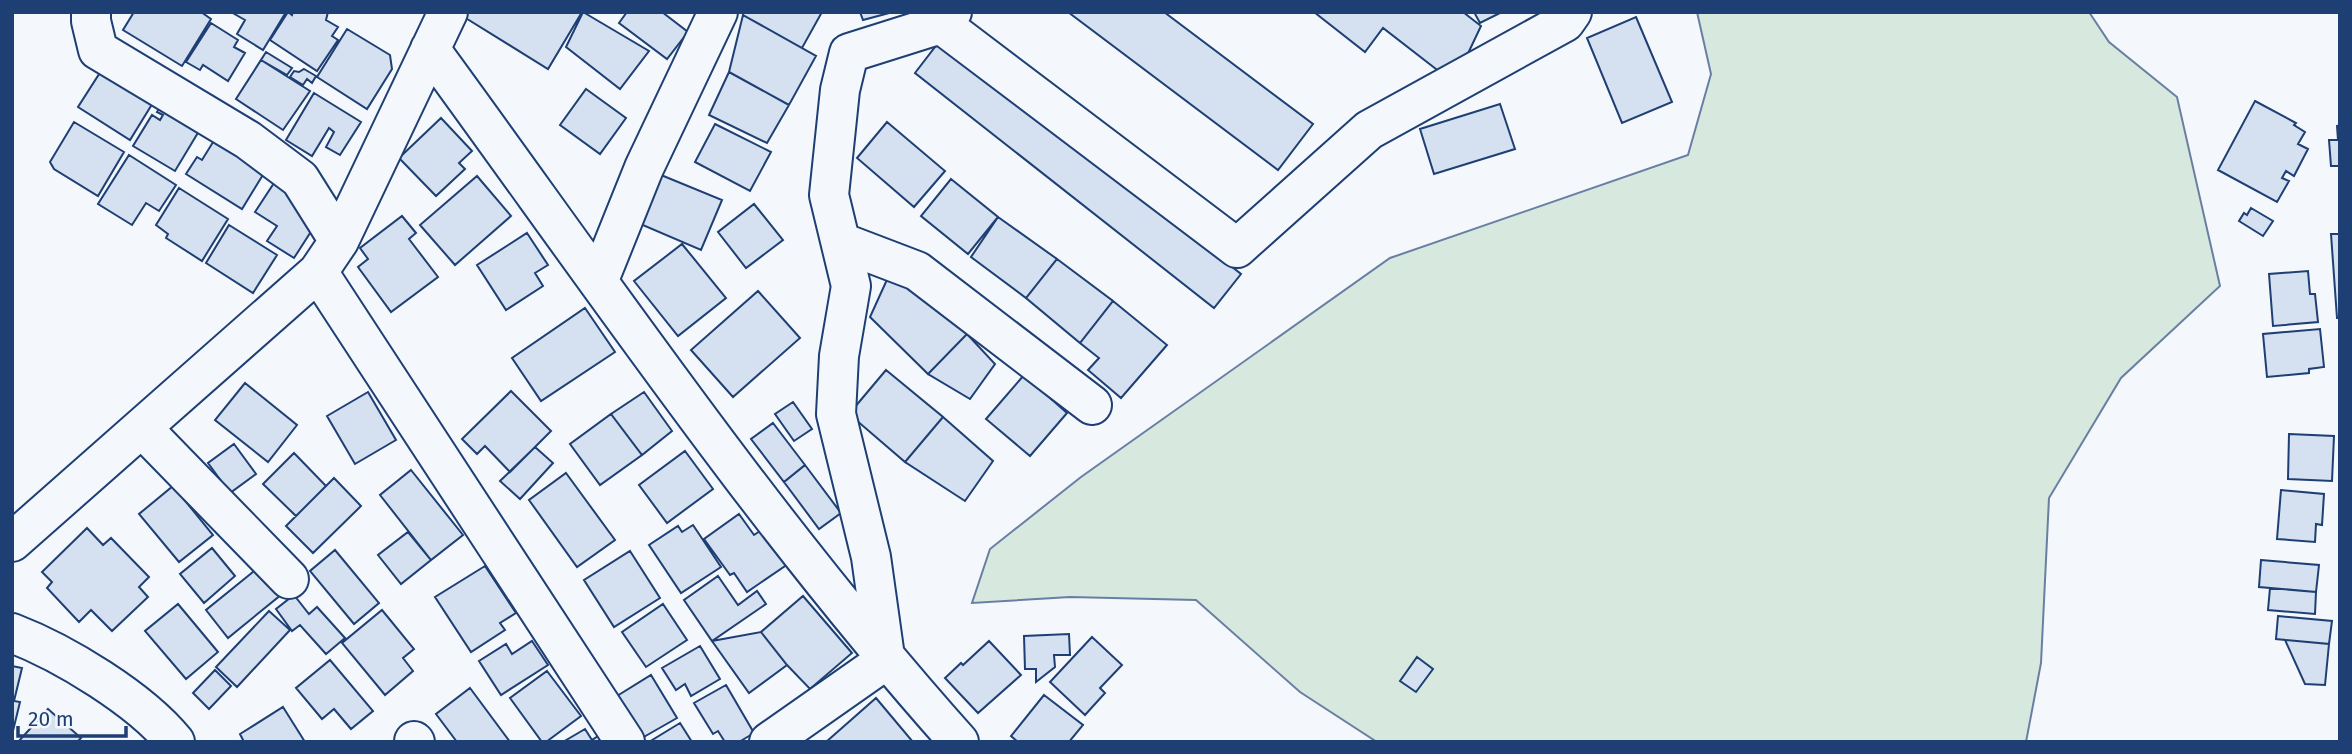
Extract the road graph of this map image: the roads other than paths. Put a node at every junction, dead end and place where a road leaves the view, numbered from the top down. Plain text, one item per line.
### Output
1 (448, 12) edge
2 (718, 12) edge
3 (1572, 12) edge
4 (93, 15) edge
5 (946, 18) edge
6 (430, 49) junction
7 (339, 241) junction
8 (841, 242) junction
9 (318, 272) junction
10 (599, 280) junction
11 (1092, 405) dead end
12 (142, 428) junction
13 (12, 542) edge
14 (289, 579) dead end
15 (12, 633) edge
16 (886, 660) junction
17 (175, 742) edge
18 (625, 742) edge
19 (769, 742) edge
20 (959, 742) edge

1 - 6 street
2 - 10 street
3 - 5 street
4 - 7 street
5 - 8 street
6 - 7 street
6 - 10 street
7 - 9 street
8 - 11 street
8 - 16 street
9 - 12 street
9 - 18 street
10 - 16 street
12 - 13 street
12 - 14 street
15 - 17 street
16 - 19 street
16 - 20 street

